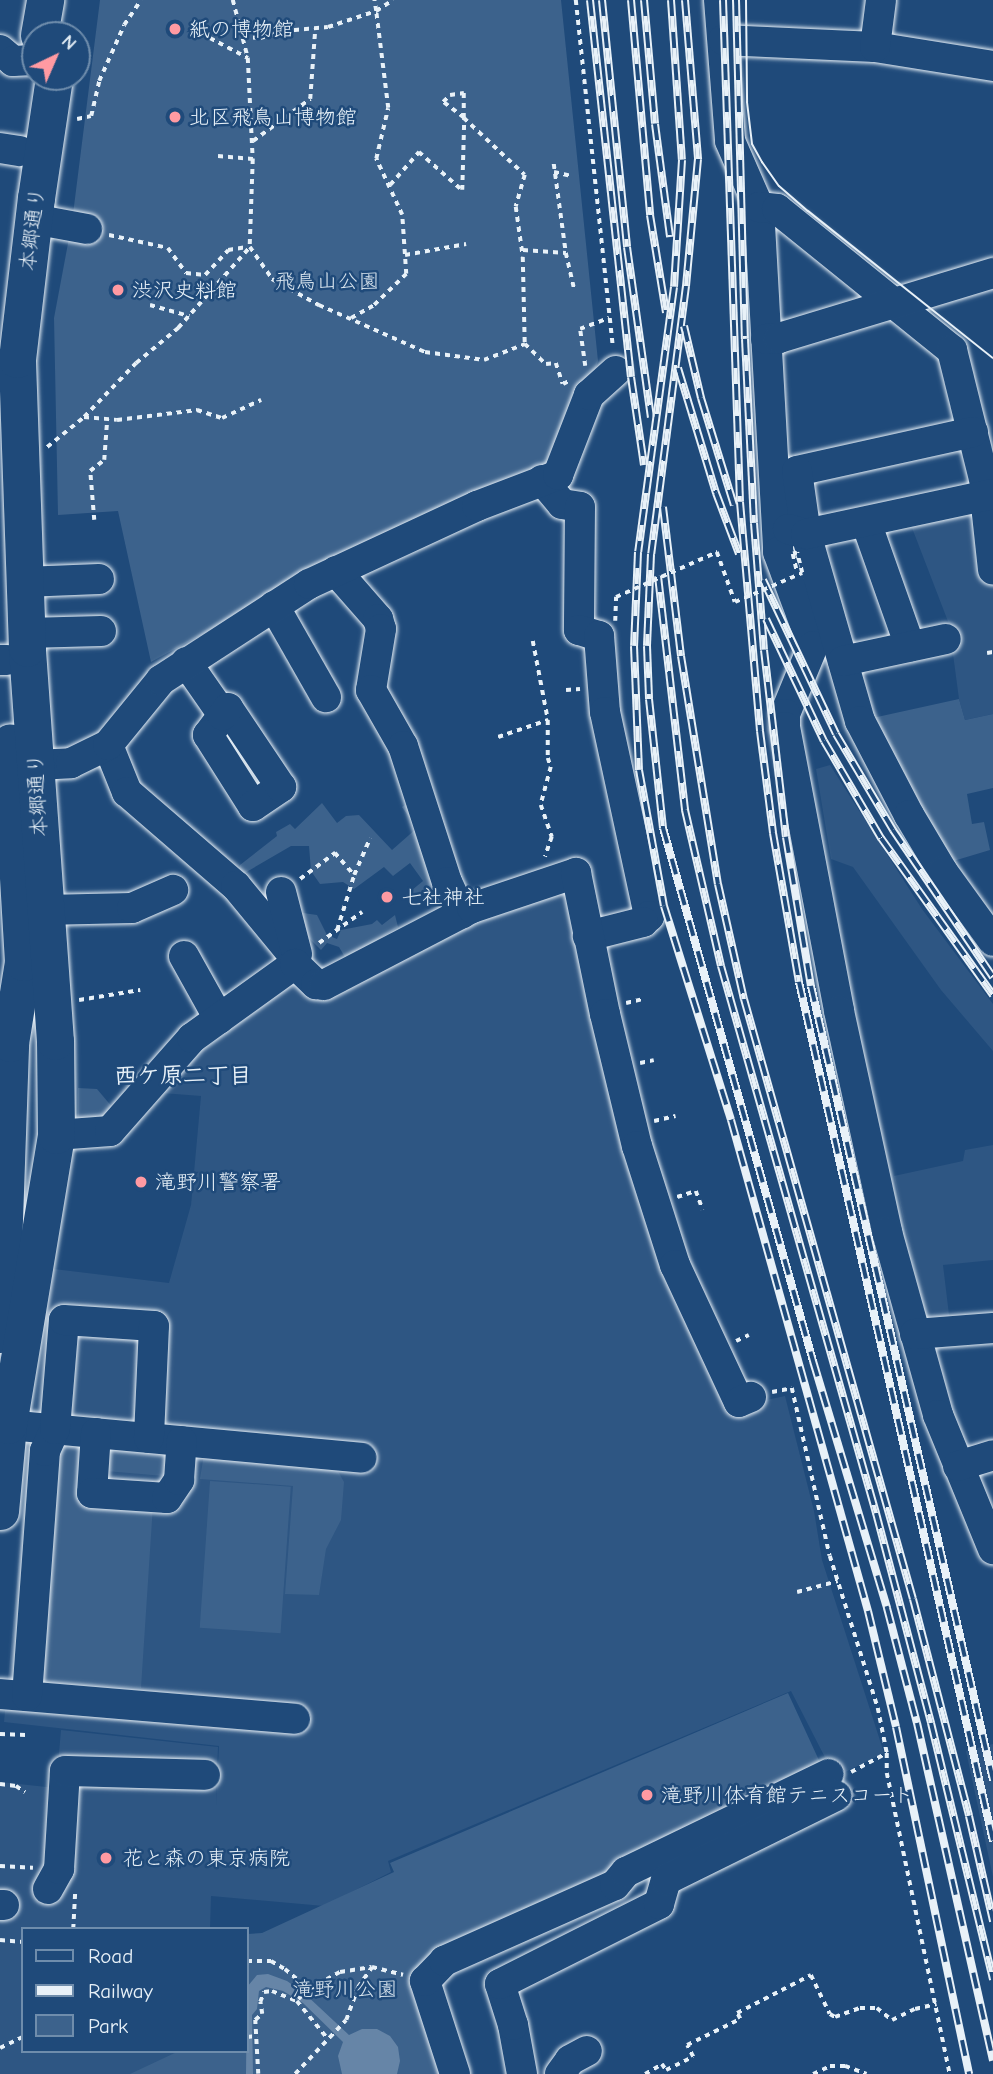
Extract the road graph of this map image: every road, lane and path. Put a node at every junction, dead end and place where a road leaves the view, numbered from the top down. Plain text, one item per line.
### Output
1 (45, 0) edge
2 (67, 0) edge
3 (141, 0) edge
4 (233, 0) edge
5 (374, 0) edge
6 (393, 0) edge
7 (576, 0) edge
8 (719, 0) edge
9 (881, 0) edge
10 (376, 11) junction
11 (41, 21) edge
12 (63, 21) edge
13 (315, 28) junction
14 (243, 37) junction
15 (210, 38) dead end
16 (723, 40) junction
17 (875, 47) junction
18 (0, 50) edge
19 (248, 58) junction
20 (21, 60) edge
21 (993, 66) edge
22 (26, 91) edge
23 (52, 91) edge
24 (464, 118) junction
25 (77, 119) dead end
26 (253, 141) junction
27 (10, 149) edge
28 (218, 156) dead end
29 (253, 159) junction
30 (554, 164) dead end
31 (554, 172) junction
32 (572, 176) dead end
33 (390, 185) junction
34 (759, 207) junction
35 (33, 219) junction
36 (87, 229) joint
37 (466, 244) dead end
38 (250, 247) junction
39 (523, 250) junction
40 (566, 253) junction
41 (405, 255) junction
42 (993, 273) edge
43 (575, 289) dead end
44 (894, 302) junction
45 (150, 305) dead end
46 (0, 310) edge
47 (189, 316) junction
48 (351, 318) junction
49 (608, 318) junction
50 (766, 339) junction
51 (525, 344) junction
52 (601, 371) junction
53 (575, 378) dead end
54 (261, 400) dead end
55 (84, 417) junction
56 (107, 419) junction
57 (973, 432) junction
58 (46, 449) dead end
59 (542, 481) junction
60 (0, 488) edge
61 (989, 495) edge
62 (94, 520) dead end
63 (866, 522) junction
64 (777, 530) junction
65 (806, 534) junction
66 (993, 570) edge
67 (336, 571) junction
68 (797, 572) dead end
69 (99, 579) dead end
70 (24, 582) junction
71 (616, 597) dead end
72 (274, 606) junction
73 (101, 631) dead end
74 (946, 639) dead end
75 (533, 641) dead end
76 (910, 646) junction
77 (11, 651) edge
78 (993, 652) edge
79 (987, 653) dead end
80 (843, 661) junction
81 (186, 662) junction
82 (326, 697) dead end
83 (223, 715) dead end
84 (548, 720) junction
85 (498, 737) dead end
86 (108, 745) junction
87 (16, 784) edge
88 (370, 838) dead end
89 (544, 859) dead end
90 (322, 864) dead end
91 (354, 875) junction
92 (173, 890) dead end
93 (281, 892) dead end
94 (44, 909) junction
95 (362, 912) dead end
96 (461, 914) junction
97 (337, 930) junction
98 (588, 936) junction
99 (993, 941) edge
100 (184, 956) dead end
101 (295, 963) junction
102 (140, 990) dead end
103 (66, 1002) dead end
104 (219, 1019) junction
105 (55, 1144) junction
106 (6, 1152) junction
107 (655, 1203) junction
108 (703, 1210) dead end
109 (11, 1270) edge
110 (993, 1328) edge
111 (0, 1334) edge
112 (915, 1334) junction
113 (759, 1395) joint
114 (8, 1425) junction
115 (55, 1429) junction
116 (96, 1433) junction
117 (149, 1438) junction
118 (182, 1441) junction
119 (993, 1455) edge
120 (361, 1458) dead end
121 (958, 1466) junction
122 (0, 1511) edge
123 (993, 1549) edge
124 (838, 1581) junction
125 (797, 1591) dead end
126 (14, 1695) edge
127 (295, 1719) dead end
128 (0, 1734) edge
129 (26, 1735) dead end
130 (887, 1753) junction
131 (205, 1775) dead end
132 (0, 1784) edge
133 (832, 1785) junction
134 (25, 1792) dead end
135 (48, 1889) dead end
136 (74, 1908) dead end
137 (80, 1908) dead end
138 (0, 1940) edge
139 (21, 1942) edge
140 (248, 1961) edge
141 (372, 1967) junction
142 (425, 1981) junction
143 (307, 1990) junction
144 (297, 2001) junction
145 (936, 2004) junction
146 (257, 2036) junction
147 (329, 2037) junction
148 (21, 2038) edge
149 (248, 2038) edge
150 (0, 2048) edge
151 (587, 2051) dead end
152 (258, 2074) edge
153 (295, 2074) edge
154 (455, 2074) edge
155 (522, 2074) edge
156 (560, 2074) edge
157 (645, 2074) edge
158 (813, 2074) edge
159 (867, 2074) edge
160 (950, 2074) edge

1 - 11 main road
2 - 12 main road
3 - 25 path
4 - 14 path
5 - 10 path
6 - 10 path
7 - 49 path
8 - 16 street
9 - 17 street
10 - 13 path
10 - 33 path
13 - 14 path
13 - 26 path
14 - 19 path
15 - 19 path
16 - 17 street
16 - 34 street
17 - 21 street
18 - 20 street
19 - 26 path
22 - 27 main road, 本郷通り
23 - 35 main road, 本郷通り
24 - 24 path
24 - 33 path
24 - 39 path
26 - 29 path
27 - 46 main road, 本郷通り
28 - 29 path
29 - 38 path
30 - 31 path
31 - 32 path
31 - 40 path
33 - 41 path
34 - 44 street
34 - 50 street
35 - 36 street
35 - 70 main road, 本郷通り
36 - 38 path
37 - 41 path
38 - 47 path
38 - 48 path
39 - 40 path
39 - 51 path
40 - 43 path
41 - 48 path
42 - 44 street
44 - 50 street
44 - 57 street
45 - 47 path
47 - 55 path
48 - 51 path
49 - 52 path
49 - 52 path
50 - 64 street
51 - 53 path
52 - 59 street
54 - 56 path
55 - 56 path
55 - 58 path
56 - 62 path
57 - 61 street
57 - 65 street
59 - 67 street
59 - 98 street
60 - 77 main road, 本郷通り
61 - 63 street
61 - 66 street
63 - 65 street
63 - 76 street
64 - 65 street
64 - 112 street
65 - 80 street
67 - 72 street
67 - 96 street
68 - 71 path, bridge
69 - 70 street
70 - 77 main road, 本郷通り
72 - 81 street
72 - 82 street
73 - 77 street
74 - 76 street
75 - 84 path
76 - 80 street
77 - 87 main road, 本郷通り
78 - 79 path
80 - 99 street
81 - 83 street
81 - 86 street
84 - 85 path
84 - 89 path
86 - 87 street
86 - 101 street
87 - 94 main road, 本郷通り
87 - 106 main road, 本郷通り
88 - 91 path
90 - 91 path
91 - 97 path
92 - 94 street
93 - 101 street
94 - 105 main road, 本郷通り
95 - 97 path
96 - 98 street
96 - 101 street
97 - 101 path
98 - 107 street
100 - 104 street
101 - 104 street
102 - 103 path
104 - 105 street
105 - 106 main road
105 - 109 main road, 本郷通り
106 - 109 main road, 本郷通り
107 - 108 path
107 - 113 street
109 - 111 main road, 本郷通り
109 - 114 main road, 本郷通り
110 - 112 street
112 - 121 street
113 - 124 path
114 - 115 street
114 - 122 main road, 本郷通り
115 - 116 street
115 - 117 street
115 - 126 street
116 - 117 street
116 - 118 street
117 - 118 street
118 - 120 street
119 - 121 street
121 - 123 street
124 - 125 path
124 - 130 path
126 - 127 street
128 - 129 path
130 - 133 path
130 - 145 path
131 - 135 street
132 - 134 path
133 - 142 street
133 - 155 street
136 - 137 path
138 - 139 path
140 - 143 path
141 - 142 path
141 - 143 path
141 - 147 path
142 - 154 street
143 - 144 path
144 - 146 path
144 - 147 path
145 - 157 path
145 - 160 path
146 - 149 path
146 - 152 path
147 - 153 path
148 - 150 path
151 - 156 street
158 - 159 path

